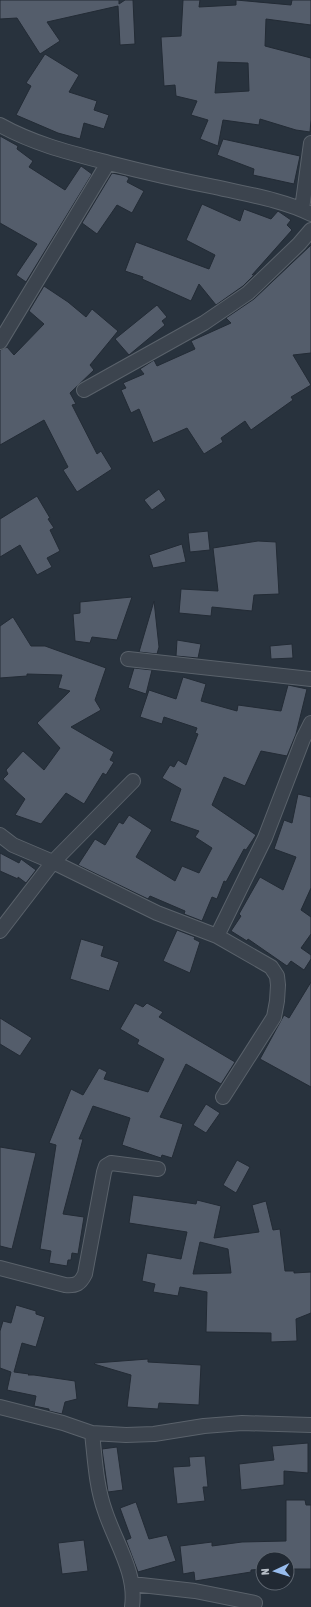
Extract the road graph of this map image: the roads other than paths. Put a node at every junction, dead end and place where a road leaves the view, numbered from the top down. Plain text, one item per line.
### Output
1 (0, 125) edge
2 (311, 143) edge
3 (108, 162) junction
4 (306, 212) edge
5 (311, 230) edge
6 (0, 342) edge
7 (84, 390) dead end
8 (128, 659) dead end
9 (311, 679) edge
10 (311, 723) edge
11 (133, 781) dead end
12 (0, 835) edge
13 (53, 862) junction
14 (0, 931) edge
15 (217, 936) junction
16 (223, 1097) dead end
17 (158, 1169) dead end
18 (0, 1268) edge
19 (0, 1407) edge
20 (311, 1425) edge
21 (92, 1433) junction
22 (132, 1584) junction
23 (254, 1603) dead end
24 (132, 1607) edge

1 - 3 street
2 - 4 street
3 - 4 street
3 - 6 street
5 - 7 street
8 - 9 street
10 - 15 street
11 - 13 street
12 - 13 street
13 - 14 street
13 - 15 street
15 - 16 street
17 - 18 street
19 - 21 street
20 - 21 street
21 - 22 street
22 - 23 street
22 - 24 street

